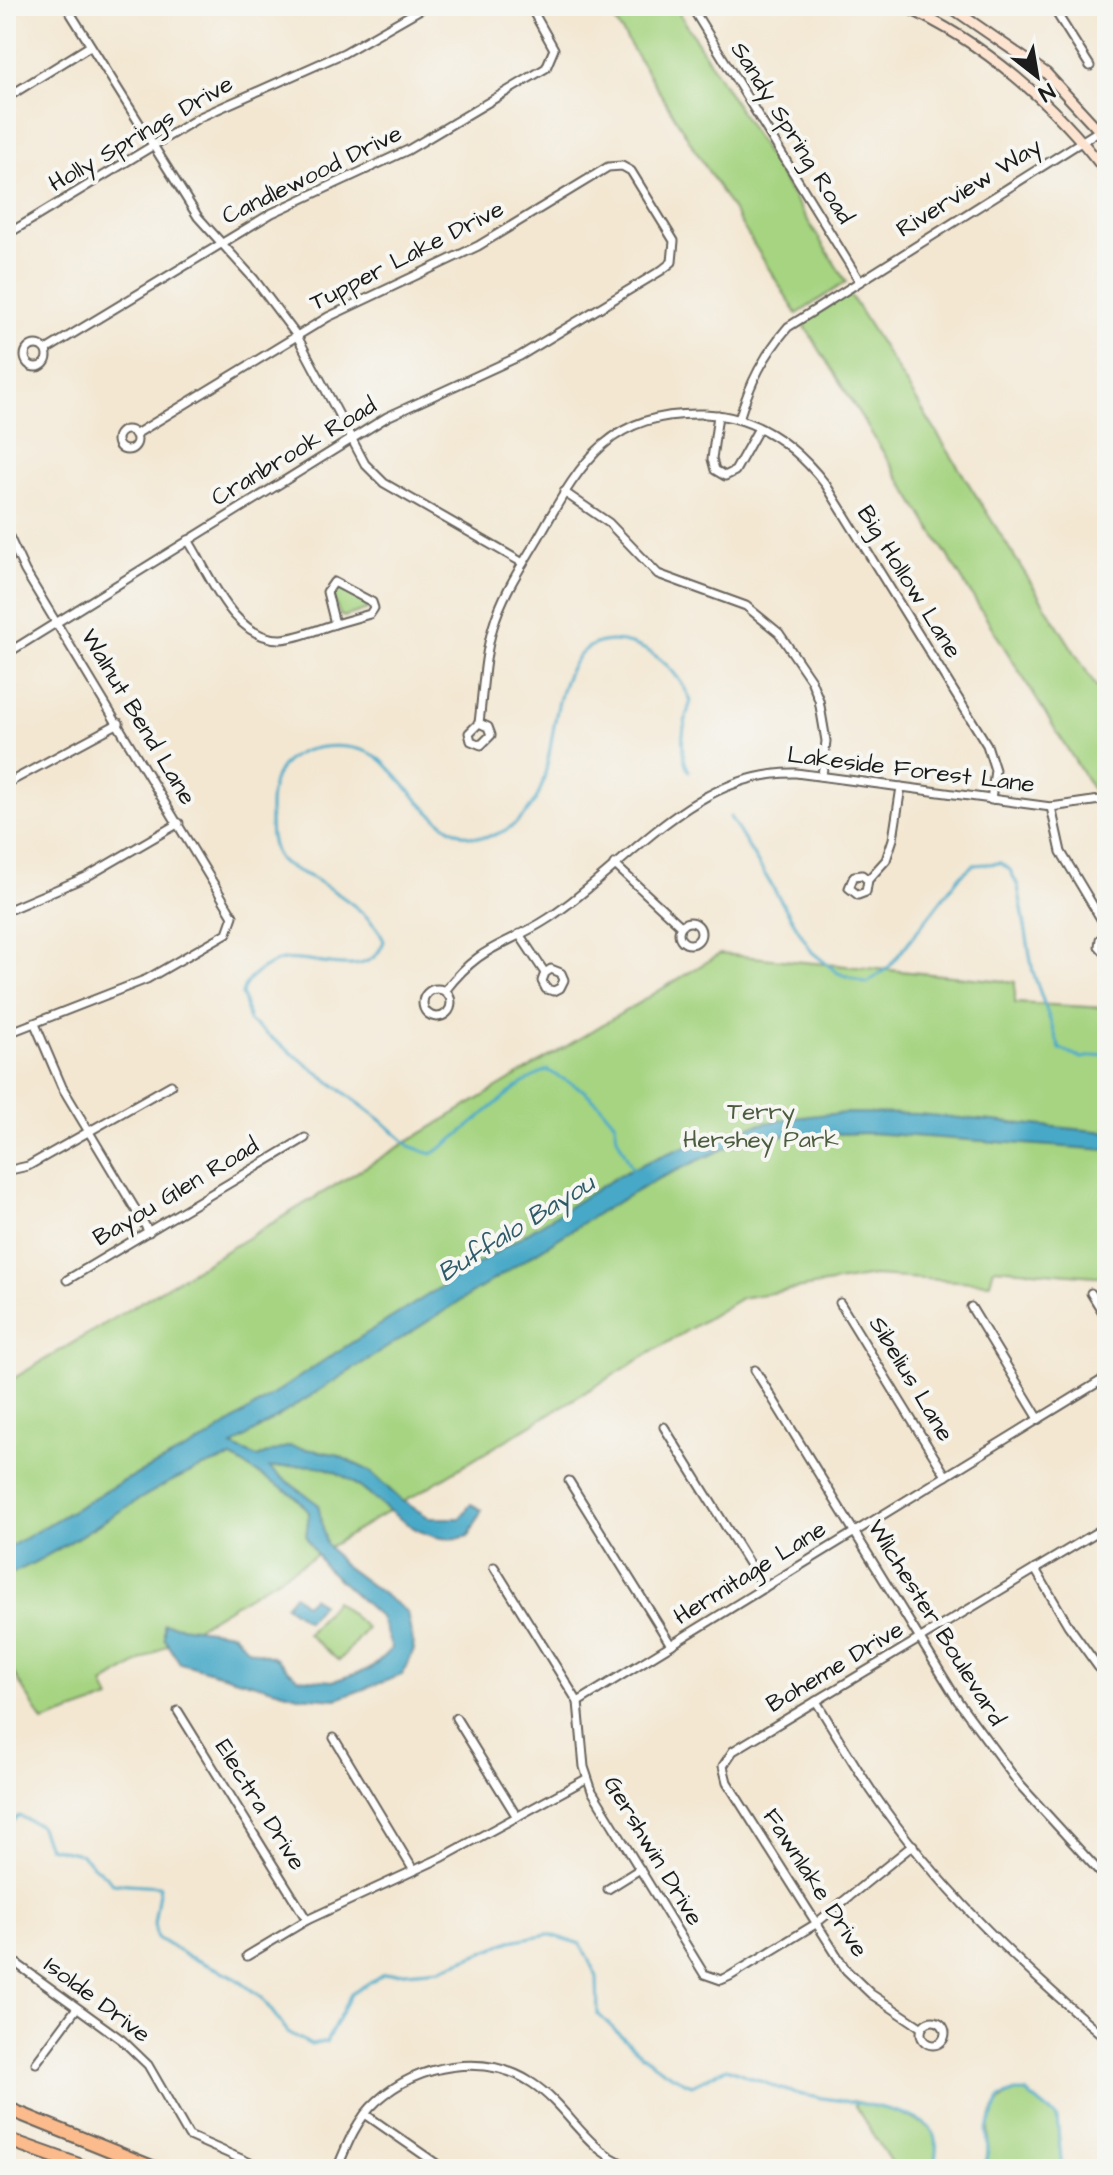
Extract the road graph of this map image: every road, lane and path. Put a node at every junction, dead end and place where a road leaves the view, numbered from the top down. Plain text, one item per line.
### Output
1 (66, 6) edge
2 (426, 6) edge
3 (530, 6) edge
4 (691, 6) edge
5 (903, 6) edge
6 (949, 6) edge
7 (1052, 6) edge
8 (90, 46) junction
9 (1090, 66) dead end
10 (6, 98) edge
11 (1100, 130) junction
12 (1107, 139) edge
13 (1082, 141) junction
14 (152, 146) junction
15 (1107, 173) edge
16 (6, 235) edge
17 (218, 244) junction
18 (859, 280) junction
19 (613, 300) joint
20 (297, 336) junction
21 (46, 350) dead end
22 (718, 415) junction
23 (739, 419) junction
24 (759, 428) junction
25 (136, 434) dead end
26 (351, 442) junction
27 (564, 492) junction
28 (6, 530) edge
29 (188, 540) junction
30 (523, 563) junction
31 (56, 622) junction
32 (335, 624) junction
33 (6, 654) edge
34 (119, 723) junction
35 (479, 723) dead end
36 (822, 776) junction
37 (6, 784) edge
38 (901, 787) junction
39 (1107, 799) edge
40 (991, 800) junction
41 (1051, 807) junction
42 (179, 823) junction
43 (614, 864) junction
44 (868, 880) dead end
45 (6, 911) edge
46 (681, 926) dead end
47 (1107, 932) edge
48 (519, 934) junction
49 (1107, 955) edge
50 (545, 973) dead end
51 (445, 991) junction
52 (35, 1024) junction
53 (6, 1034) edge
54 (171, 1085) dead end
55 (88, 1131) junction
56 (305, 1138) dead end
57 (6, 1171) edge
58 (149, 1232) junction
59 (67, 1280) dead end
60 (1091, 1293) dead end
61 (840, 1303) dead end
62 (971, 1307) dead end
63 (1107, 1319) edge
64 (755, 1370) dead end
65 (1107, 1377) edge
66 (1039, 1419) junction
67 (664, 1427) dead end
68 (946, 1476) junction
69 (569, 1481) dead end
70 (1107, 1526) edge
71 (855, 1532) junction
72 (494, 1567) dead end
73 (1035, 1569) junction
74 (764, 1588) junction
75 (919, 1639) junction
76 (671, 1645) junction
77 (1107, 1679) edge
78 (816, 1701) junction
79 (578, 1702) junction
80 (178, 1711) dead end
81 (456, 1718) dead end
82 (334, 1738) dead end
83 (748, 1742) joint
84 (586, 1779) junction
85 (517, 1817) junction
86 (913, 1845) junction
87 (640, 1869) junction
88 (414, 1871) junction
89 (1107, 1880) edge
90 (608, 1889) dead end
91 (307, 1920) junction
92 (814, 1925) junction
93 (6, 1956) edge
94 (247, 1956) dead end
95 (76, 2009) junction
96 (922, 2028) dead end
97 (129, 2030) dead end
98 (1107, 2039) edge
99 (122, 2040) junction
100 (36, 2063) dead end
101 (6, 2108) edge
102 (365, 2114) junction
103 (6, 2139) edge
104 (90, 2169) edge
105 (157, 2169) edge
106 (264, 2169) edge
107 (337, 2169) edge
108 (444, 2169) edge
109 (641, 2169) edge

1 - 8 street
2 - 14 street, Holly Springs Drive
3 - 17 street, Candlewood Drive
4 - 18 street, Sandy Spring Road
5 - 13 main road
6 - 11 main road
7 - 9 street
8 - 10 street
8 - 14 street
11 - 12 main road
11 - 13 street, Riverview Way
13 - 15 main road
13 - 18 street, Riverview Way
14 - 16 street, Holly Springs Drive
14 - 17 street
17 - 20 street
17 - 21 street, Candlewood Drive
18 - 23 street, Riverview Way
19 - 20 street, Tupper Lake Drive
19 - 26 street, Cranbrook Road
20 - 25 street, Tupper Lake Drive
20 - 26 street
22 - 23 street, Big Hollow Lane
22 - 24 street
22 - 27 street, Big Hollow Lane
23 - 24 street, Big Hollow Lane
24 - 40 street, Big Hollow Lane
26 - 29 street, Cranbrook Road
26 - 30 street
27 - 30 street, Big Hollow Lane
27 - 36 street
28 - 31 street, Walnut Bend Lane
29 - 31 street, Cranbrook Road
29 - 32 street
30 - 35 street, Big Hollow Lane
31 - 33 street, Cranbrook Road
31 - 34 street, Walnut Bend Lane
32 - 32 street
34 - 37 street
34 - 42 street, Walnut Bend Lane
36 - 38 street, Lakeside Forest Lane
36 - 43 street, Lakeside Forest Lane
38 - 40 street, Lakeside Forest Lane
38 - 44 street
39 - 41 street, Lakeside Forest Lane
40 - 41 street, Lakeside Forest Lane
41 - 47 street
42 - 45 street
42 - 52 street, Walnut Bend Lane
43 - 46 street
43 - 48 street, Lakeside Forest Lane
47 - 49 street
48 - 50 street
48 - 51 street, Lakeside Forest Lane
51 - 51 street, Lakeside Forest Lane
52 - 53 street
52 - 55 street
54 - 55 street
55 - 57 street
55 - 58 street
56 - 58 street, Bayou Glen Road
58 - 59 street, Bayou Glen Road
60 - 63 street
61 - 68 street, Sibelius Lane
62 - 66 street
64 - 71 street, Wilchester Boulevard
65 - 66 street, Hermitage Lane
66 - 68 street, Hermitage Lane
67 - 74 street
68 - 71 street, Hermitage Lane
69 - 76 street
70 - 73 street, Boheme Drive
71 - 74 street, Hermitage Lane
71 - 75 street, Wilchester Boulevard
72 - 79 street, Gershwin Drive
73 - 75 street, Boheme Drive
73 - 77 street
74 - 76 street, Hermitage Lane
75 - 78 street, Boheme Drive
75 - 89 street, Wilchester Boulevard
76 - 79 street, Hermitage Lane
78 - 83 street, Boheme Drive
78 - 86 street
79 - 84 street, Gershwin Drive
80 - 91 street, Electra Drive
81 - 85 street
82 - 88 street
83 - 92 street, Fawnlake Drive
84 - 85 street
84 - 87 street, Gershwin Drive
85 - 88 street
86 - 92 street
86 - 98 street
87 - 90 street
87 - 92 street, Gershwin Drive
88 - 91 street
91 - 94 street
92 - 96 street, Fawnlake Drive
93 - 95 street, Isolde Drive
95 - 99 street, Isolde Drive
95 - 100 street
97 - 99 street
99 - 106 street, Isolde Drive
101 - 105 highway
102 - 107 street
102 - 108 street
102 - 109 street
103 - 104 highway

